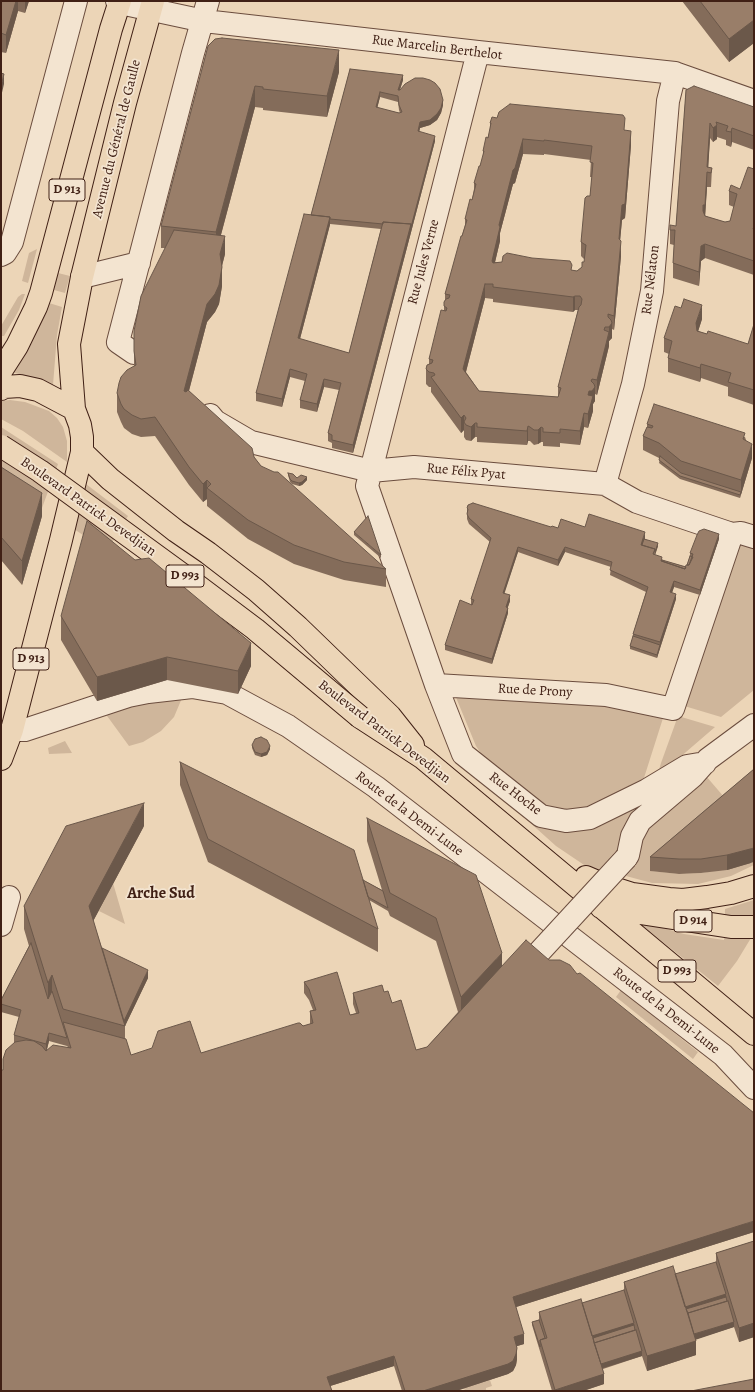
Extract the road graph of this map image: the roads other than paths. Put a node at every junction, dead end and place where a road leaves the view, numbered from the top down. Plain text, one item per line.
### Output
1 (76, 1) edge
2 (119, 2) edge
3 (152, 5) edge
4 (206, 11) edge
5 (478, 52) junction
6 (675, 73) junction
7 (754, 101) edge
8 (3, 254) edge
9 (139, 263) junction
10 (82, 277) junction
11 (126, 347) dead end
12 (1, 371) edge
13 (1, 389) edge
14 (196, 399) edge
15 (74, 409) junction
16 (1, 446) edge
17 (82, 452) junction
18 (371, 471) junction
19 (605, 484) junction
20 (732, 534) junction
21 (754, 537) edge
22 (436, 684) junction
23 (754, 725) edge
24 (12, 730) junction
25 (424, 758) junction
26 (1, 759) edge
27 (705, 763) junction
28 (527, 846) junction
29 (754, 886) edge
30 (8, 897) dead end
31 (602, 907) junction
32 (1, 925) edge
33 (754, 927) edge
34 (509, 985) edge
35 (754, 1034) edge
36 (754, 1088) edge

1 - 8 street
2 - 3 street, Rue Marcelin Berthelot
2 - 12 main road, D 913
3 - 4 street, Rue Marcelin Berthelot
3 - 10 main road, Avenue du Général de Gaulle / D 913
4 - 5 street, Rue Marcelin Berthelot
4 - 9 street
5 - 6 street, Rue Marcelin Berthelot
5 - 18 street, Rue Jules Verne
6 - 7 street, Rue Marcelin Berthelot
6 - 19 street, Rue Nélaton
9 - 10 street
9 - 11 street
10 - 15 main road, Avenue du Général de Gaulle / D 913
13 - 15 main road
14 - 18 street, Rue Félix Pyat
15 - 17 main road, Avenue du Général de Gaulle / D 913
16 - 25 main road, Boulevard Patrick Devedjian / D 993, bridge
17 - 24 main road, Avenue du Général de Gaulle / D 913
17 - 25 main road
18 - 19 street, Rue Félix Pyat
18 - 22 street
19 - 20 street, Rue Félix Pyat
20 - 21 street, Rue Félix Pyat
20 - 22 street, Rue de Prony
22 - 27 street, Rue Hoche
23 - 27 street
24 - 26 main road, Avenue du Général de Gaulle / D 913
24 - 36 street, Route de la Demi-Lune
25 - 28 main road, Boulevard Patrick Devedjian / D 993
27 - 34 street, bridge
28 - 29 main road
28 - 31 main road, Boulevard Patrick Devedjian / D 993
30 - 32 street
31 - 33 main road, D 914
31 - 35 main road, Boulevard Patrick Devedjian / D 993

